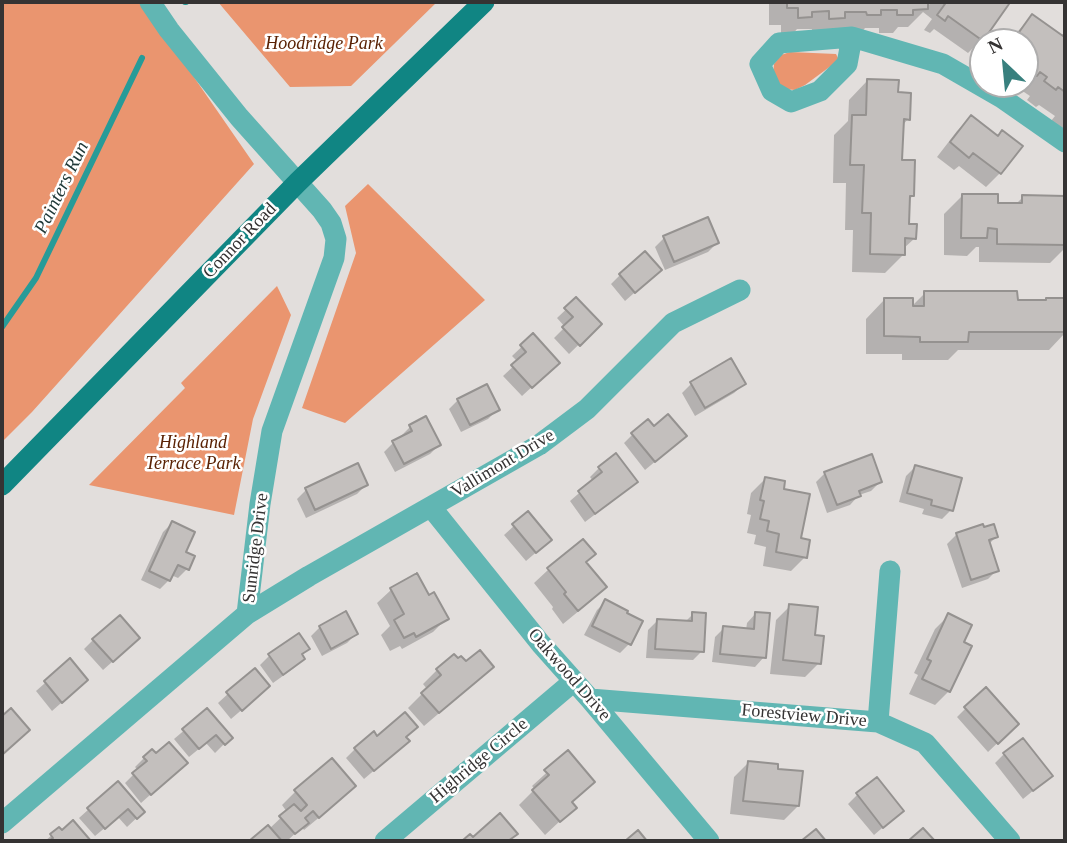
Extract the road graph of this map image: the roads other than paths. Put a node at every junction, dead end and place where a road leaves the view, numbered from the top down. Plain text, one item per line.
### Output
1 (150, 2) edge
2 (484, 2) edge
3 (852, 37) dead end
4 (1065, 142) edge
5 (298, 182) junction
6 (740, 290) dead end
7 (2, 485) edge
8 (430, 507) junction
9 (890, 571) dead end
10 (247, 614) junction
11 (574, 681) junction
12 (590, 699) junction
13 (878, 722) junction
14 (2, 823) edge
15 (385, 841) edge
16 (709, 841) edge
17 (1010, 841) edge

1 - 5 street, Sunridge Drive
2 - 5 main road, Connor Road
3 - 4 street
5 - 7 main road, Connor Road
5 - 10 street, Sunridge Drive
6 - 8 street, Vallimont Drive
8 - 10 street, Vallimont Drive
8 - 11 street, Oakwood Drive
9 - 13 street
10 - 14 street, Sunridge Drive
11 - 12 street, Oakwood Drive
11 - 15 street, Highridge Circle
12 - 13 street, Forestview Drive
12 - 16 street, Oakwood Drive
13 - 17 street, Forestview Drive

